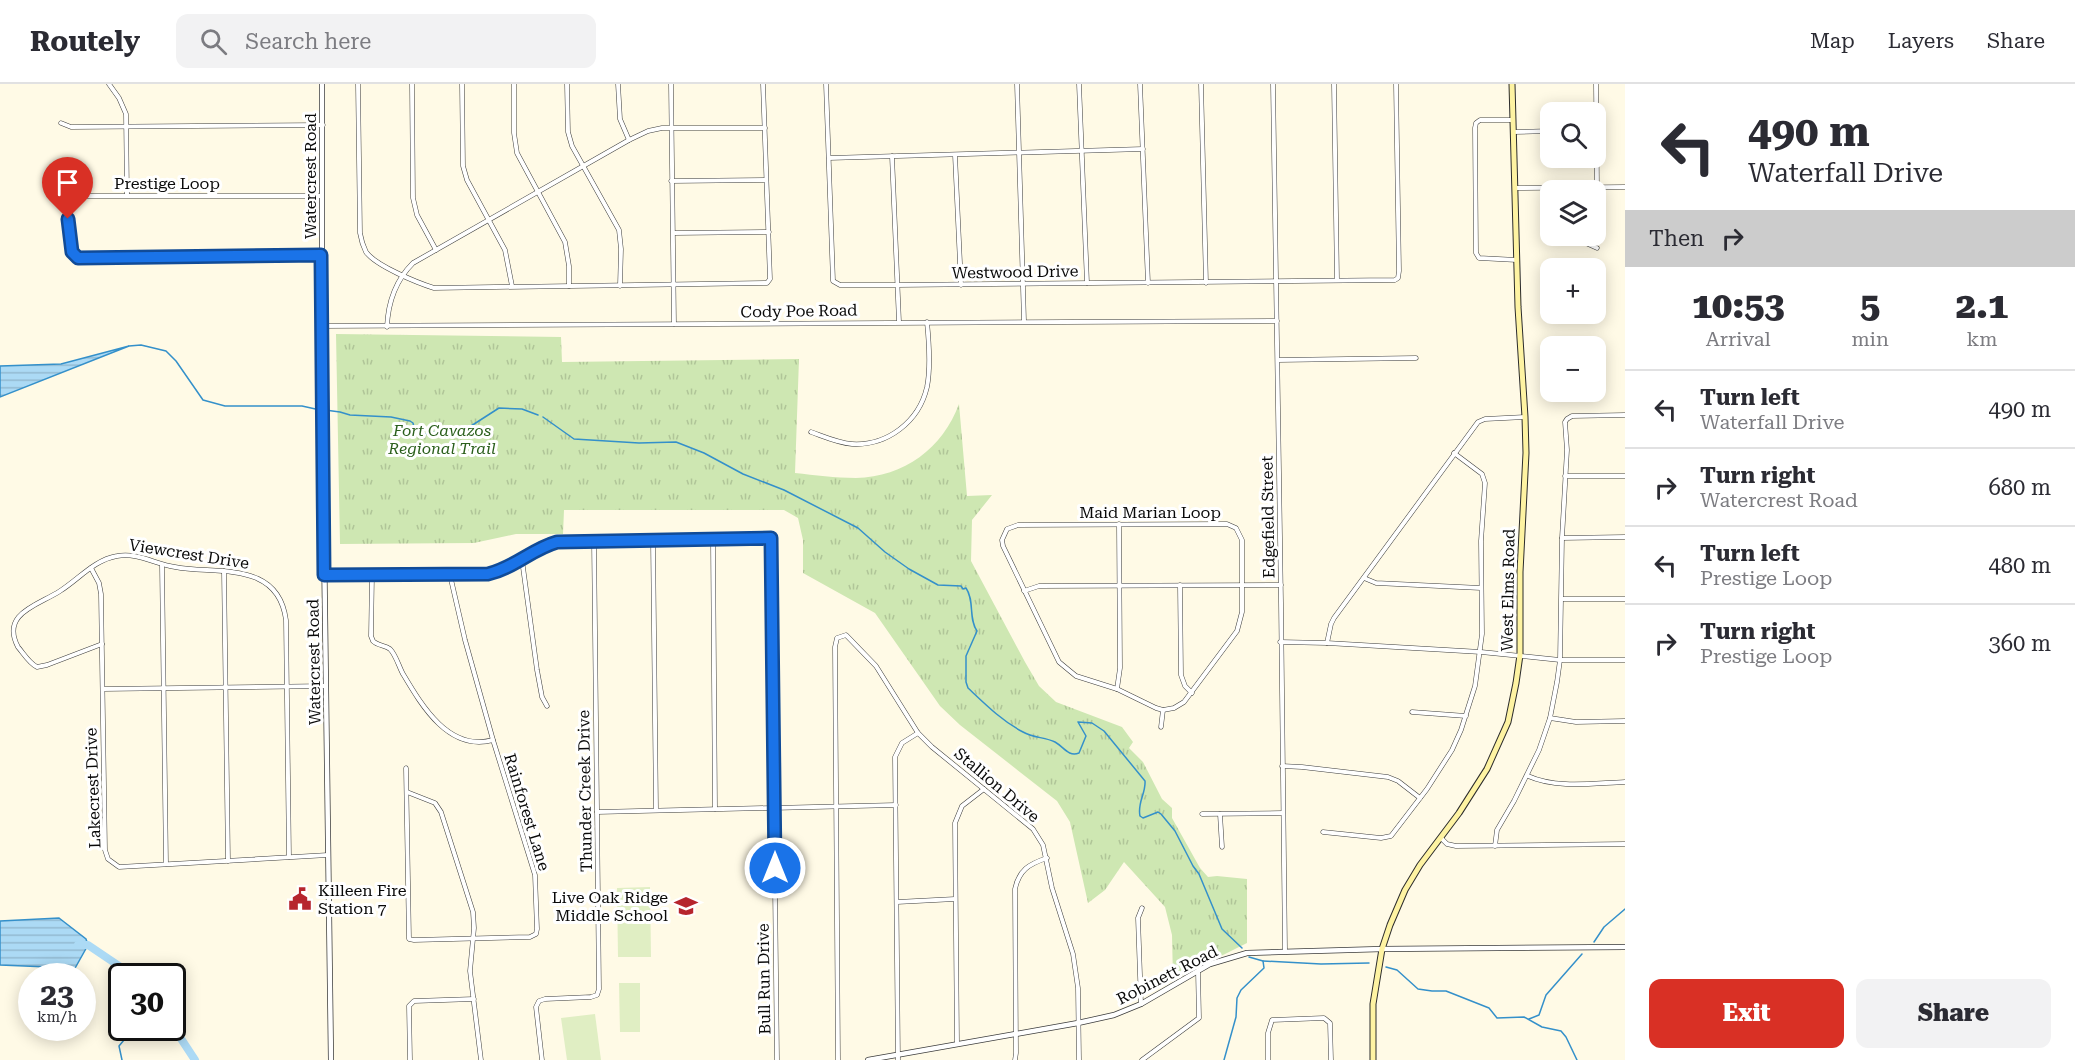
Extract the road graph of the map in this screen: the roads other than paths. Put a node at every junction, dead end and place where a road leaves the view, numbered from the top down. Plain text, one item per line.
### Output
1 (109, 84) edge
2 (322, 84) edge
3 (358, 84) edge
4 (412, 84) edge
5 (462, 84) edge
6 (514, 84) edge
7 (567, 84) edge
8 (618, 84) edge
9 (671, 84) edge
10 (763, 84) edge
11 (826, 84) edge
12 (1017, 84) edge
13 (1079, 84) edge
14 (1140, 84) edge
15 (1201, 84) edge
16 (1273, 84) edge
17 (1334, 84) edge
18 (1396, 84) edge
19 (1512, 84) edge
20 (1596, 84) edge
21 (1596, 102) edge
22 (1513, 120) junction
23 (61, 123) dead end
24 (323, 125) junction
25 (127, 126) junction
26 (671, 128) junction
27 (765, 128) junction
28 (1540, 131) edge
29 (1513, 132) junction
30 (629, 140) junction
31 (1143, 149) junction
32 (1082, 151) junction
33 (1019, 153) junction
34 (955, 155) junction
35 (892, 156) junction
36 (829, 158) junction
37 (582, 167) junction
38 (766, 180) junction
39 (671, 181) junction
40 (1606, 187) edge
41 (1625, 187) edge
42 (1515, 188) junction
43 (1540, 189) edge
44 (537, 192) junction
45 (127, 195) junction
46 (321, 196) junction
47 (489, 219) junction
48 (768, 232) junction
49 (674, 233) junction
50 (1591, 246) edge
51 (435, 249) junction
52 (1597, 249) dead end
53 (321, 255) junction
54 (1517, 260) junction
55 (403, 276) junction
56 (1337, 280) junction
57 (1276, 281) junction
58 (1087, 283) junction
59 (1148, 283) junction
60 (1206, 283) junction
61 (1023, 284) junction
62 (674, 285) junction
63 (897, 285) junction
64 (961, 285) junction
65 (512, 286) junction
66 (569, 286) junction
67 (620, 286) junction
68 (1024, 321) junction
69 (1277, 321) junction
70 (899, 322) junction
71 (927, 322) junction
72 (674, 324) junction
73 (322, 326) junction
74 (387, 327) junction
75 (1416, 358) dead end
76 (1278, 360) junction
77 (1625, 415) edge
78 (1525, 417) junction
79 (812, 432) dead end
80 (1454, 453) junction
81 (1565, 476) junction
82 (1625, 476) edge
83 (1119, 524) junction
84 (1625, 537) edge
85 (1562, 538) junction
86 (594, 540) junction
87 (653, 540) junction
88 (713, 540) junction
89 (522, 560) junction
90 (162, 565) junction
91 (91, 568) junction
92 (224, 571) junction
93 (450, 574) junction
94 (324, 575) junction
95 (372, 575) junction
96 (1364, 578) junction
97 (1180, 585) junction
98 (1242, 585) junction
99 (1281, 585) junction
100 (1119, 586) junction
101 (1481, 588) junction
102 (1024, 591) junction
103 (1625, 598) edge
104 (1562, 599) junction
105 (1280, 642) junction
106 (1327, 643) junction
107 (102, 644) junction
108 (1480, 652) junction
109 (1520, 655) junction
110 (1560, 660) junction
111 (1625, 660) edge
112 (287, 686) junction
113 (327, 686) junction
114 (225, 687) junction
115 (102, 689) junction
116 (163, 689) junction
117 (1117, 689) junction
118 (1192, 693) junction
119 (547, 706) dead end
120 (1163, 710) junction
121 (1412, 712) dead end
122 (1466, 716) junction
123 (1550, 718) junction
124 (1625, 721) edge
125 (1161, 727) dead end
126 (918, 733) junction
127 (493, 740) junction
128 (1282, 766) junction
129 (406, 768) dead end
130 (1528, 776) junction
131 (1625, 782) edge
132 (984, 789) junction
133 (406, 792) junction
134 (1420, 798) junction
135 (896, 805) junction
136 (836, 807) junction
137 (774, 808) junction
138 (716, 809) junction
139 (656, 810) junction
140 (597, 812) junction
141 (1283, 813) junction
142 (1202, 814) dead end
143 (1220, 814) junction
144 (1323, 832) dead end
145 (1441, 838) junction
146 (1625, 844) edge
147 (1495, 846) junction
148 (1222, 847) dead end
149 (328, 855) junction
150 (289, 857) junction
151 (1047, 858) junction
152 (228, 861) junction
153 (166, 864) junction
154 (955, 899) junction
155 (897, 902) junction
156 (1142, 908) dead end
157 (473, 938) junction
158 (1625, 947) edge
159 (1382, 949) junction
160 (1285, 950) junction
161 (1198, 971) junction
162 (474, 999) junction
163 (1141, 1004) junction
164 (1078, 1023) junction
165 (1016, 1034) junction
166 (957, 1044) junction
167 (898, 1058) edge
168 (331, 1060) edge
169 (410, 1060) edge
170 (481, 1060) edge
171 (542, 1060) edge
172 (777, 1060) edge
173 (838, 1060) edge
174 (868, 1060) edge
175 (1015, 1060) edge
176 (1079, 1060) edge
177 (1142, 1060) edge
178 (1268, 1060) edge
179 (1331, 1060) edge
180 (1373, 1060) edge

1 - 25 street
2 - 24 street, Watercrest Road
3 - 55 street
4 - 51 street
5 - 47 street
6 - 44 street
7 - 37 street
8 - 30 street
9 - 26 street
10 - 27 street
11 - 36 street, Westwood Drive
12 - 33 street
13 - 32 street
14 - 31 street
15 - 60 street
16 - 57 street, Edgefield Street
17 - 56 street
18 - 56 street, Westwood Drive
19 - 22 main road, West Elms Road
20 - 21 street
22 - 29 main road, West Elms Road
22 - 54 street
23 - 25 street
24 - 25 street
24 - 46 street, Watercrest Road
25 - 45 street
26 - 27 street
26 - 30 street
26 - 39 street
27 - 38 street
28 - 29 street
29 - 42 main road, West Elms Road
30 - 37 street
31 - 32 street
31 - 59 street
32 - 33 street
32 - 58 street
33 - 34 street
33 - 61 street
34 - 35 street
34 - 64 street
35 - 36 street
35 - 63 street
36 - 63 street, Westwood Drive
37 - 44 street
37 - 67 street
38 - 39 street
38 - 48 street
39 - 49 street
40 - 41 street
42 - 43 street
42 - 54 main road, West Elms Road
44 - 47 street
44 - 66 street
45 - 46 street, Prestige Loop
45 - 53 street, Prestige Loop
46 - 53 street, Watercrest Road
47 - 51 street
47 - 65 street
48 - 49 street
48 - 62 street
49 - 62 street
50 - 52 street
51 - 55 street
53 - 73 street, Watercrest Road
54 - 78 main road, West Elms Road
55 - 65 street
55 - 74 street
56 - 57 street, Westwood Drive
57 - 60 street, Westwood Drive
57 - 69 street, Edgefield Street
58 - 59 street, Westwood Drive
58 - 61 street, Westwood Drive
59 - 60 street, Westwood Drive
61 - 64 street, Westwood Drive
61 - 68 street
62 - 67 street
62 - 72 street
63 - 64 street, Westwood Drive
63 - 70 street
65 - 66 street
66 - 67 street
68 - 69 street, Cody Poe Road
68 - 71 street, Cody Poe Road
69 - 76 street, Edgefield Street
70 - 71 street, Cody Poe Road
70 - 72 street, Cody Poe Road
71 - 79 street
72 - 74 street, Cody Poe Road
73 - 74 street, Cody Poe Road
73 - 94 street, Watercrest Road
75 - 76 street
76 - 99 street, Edgefield Street
77 - 81 street
78 - 80 street
78 - 109 main road, West Elms Road
80 - 96 street
80 - 101 street
81 - 82 street
81 - 85 street
83 - 98 street, Maid Marian Loop
83 - 100 street
83 - 102 street, Maid Marian Loop
84 - 85 street
85 - 104 street
86 - 87 street
86 - 89 street
86 - 140 street, Thunder Creek Drive
87 - 88 street
87 - 139 street
88 - 137 street, Bull Run Drive
88 - 138 street
89 - 93 street
89 - 119 street
90 - 91 street, Viewcrest Drive
90 - 92 street, Viewcrest Drive
90 - 116 street
91 - 107 street, Lakecrest Drive
91 - 107 street, Viewcrest Drive
92 - 112 street, Viewcrest Drive
92 - 114 street
93 - 95 street
93 - 127 street, Rainforest Lane
94 - 95 street
94 - 113 street, Watercrest Road
95 - 127 street
96 - 101 street
96 - 106 street
97 - 98 street
97 - 100 street
97 - 118 street
98 - 99 street
98 - 118 street, Maid Marian Loop
99 - 105 street, Edgefield Street
100 - 102 street
100 - 117 street
101 - 108 street
102 - 117 street, Maid Marian Loop
103 - 104 street
104 - 110 street
105 - 106 street
105 - 128 street, Edgefield Street
106 - 108 street
107 - 115 street, Lakecrest Drive
108 - 109 street
108 - 122 street
109 - 110 street
109 - 145 main road, West Elms Road
110 - 111 street
110 - 123 street
112 - 113 street
112 - 114 street
112 - 150 street, Viewcrest Drive
113 - 149 street, Watercrest Road
114 - 116 street
114 - 152 street
115 - 116 street
115 - 153 street, Lakecrest Drive
116 - 153 street
117 - 120 street, Maid Marian Loop
118 - 120 street, Maid Marian Loop
120 - 125 street
121 - 122 street
122 - 134 street
123 - 124 street
123 - 130 street
126 - 132 street, Stallion Drive
126 - 135 street
126 - 136 street, Stallion Drive
127 - 157 street, Rainforest Lane
128 - 134 street
128 - 141 street, Edgefield Street
129 - 133 street
130 - 131 street
130 - 147 street
132 - 151 street, Stallion Drive
132 - 154 street
133 - 157 street
133 - 157 street, Rainforest Lane
134 - 144 street
135 - 136 street
135 - 155 street
136 - 137 street
136 - 173 street
137 - 138 street
137 - 172 street, Bull Run Drive
138 - 139 street
139 - 140 street
140 - 171 street, Thunder Creek Drive
141 - 143 street
141 - 160 street, Edgefield Street
142 - 143 street
143 - 148 street
145 - 147 street
145 - 159 main road, West Elms Road
146 - 147 street
149 - 150 street, Lakecrest Drive
149 - 168 street, Watercrest Road
150 - 152 street, Lakecrest Drive
151 - 164 street, Stallion Drive
151 - 165 street
152 - 153 street, Lakecrest Drive
154 - 155 street
154 - 166 street
155 - 167 street
156 - 163 street
157 - 162 street
158 - 159 street, Robinett Road
159 - 160 street, Robinett Road
159 - 180 main road, West Elms Road
160 - 161 street, Robinett Road
161 - 163 street, Robinett Road
161 - 177 street
162 - 169 street
162 - 170 street
163 - 164 street, Robinett Road
164 - 165 street, Robinett Road
164 - 176 street, Stallion Drive
165 - 166 street, Robinett Road
165 - 175 street
166 - 167 street, Robinett Road
167 - 174 street, Robinett Road
178 - 179 street

